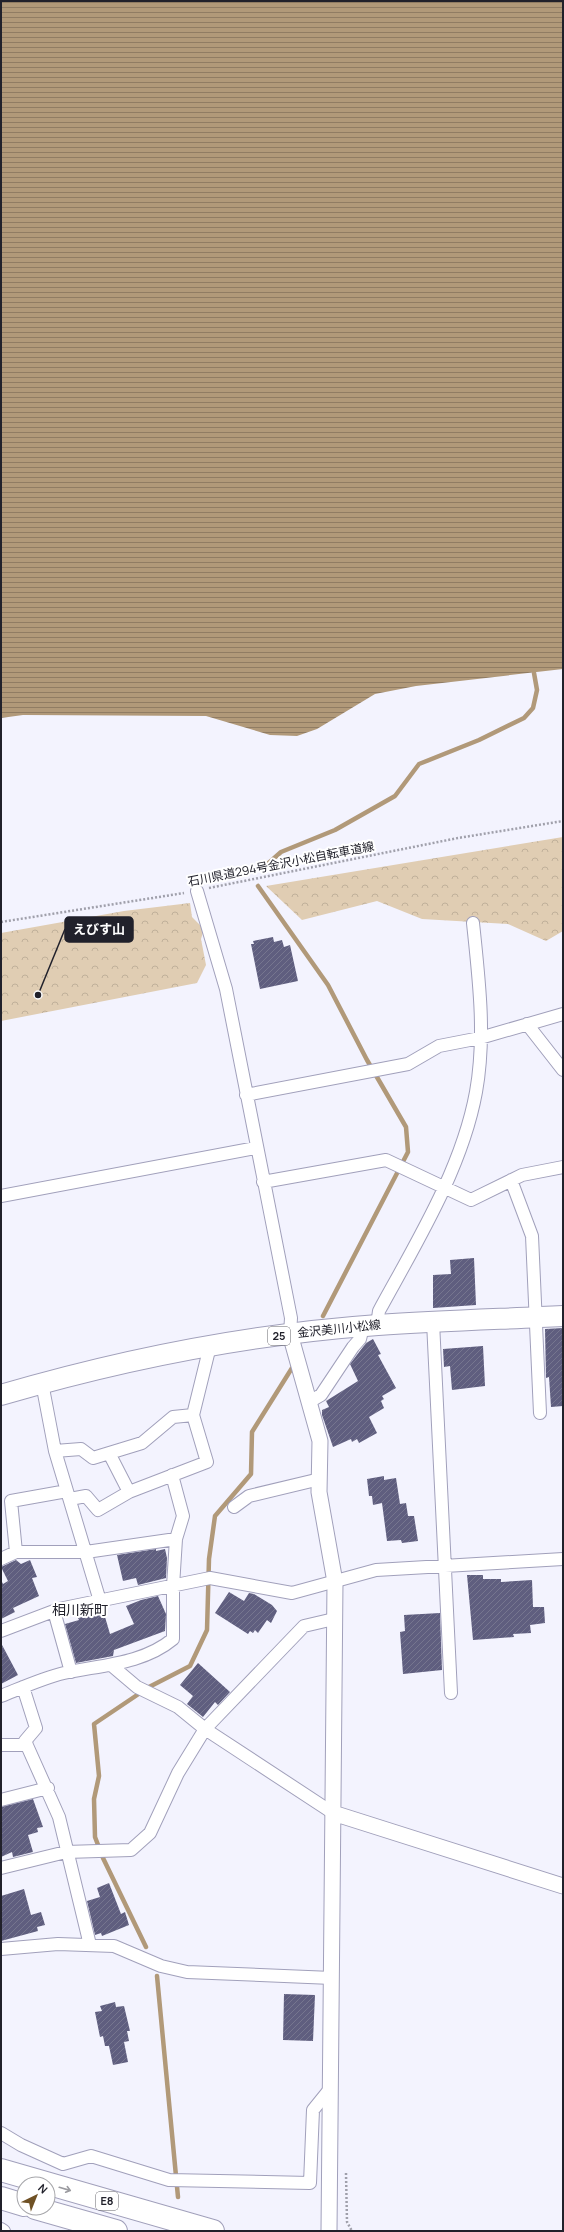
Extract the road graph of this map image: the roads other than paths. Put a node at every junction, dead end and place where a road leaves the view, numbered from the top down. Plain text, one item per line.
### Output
1 (197, 890) road end
2 (473, 923) dead end
3 (563, 1014) edge
4 (527, 1024) junction
5 (480, 1038) junction
6 (563, 1070) edge
7 (246, 1095) junction
8 (256, 1148) junction
9 (563, 1167) edge
10 (511, 1180) junction
11 (263, 1182) junction
12 (443, 1188) junction
13 (1, 1196) edge
14 (563, 1316) edge
15 (535, 1317) junction
16 (433, 1322) junction
17 (370, 1326) junction
18 (290, 1334) junction
19 (210, 1346) junction
20 (42, 1383) junction
21 (1, 1395) edge
22 (309, 1402) junction
23 (540, 1413) dead end
24 (193, 1415) junction
25 (55, 1451) junction
26 (109, 1453) junction
27 (172, 1475) junction
28 (320, 1479) junction
29 (129, 1492) junction
30 (68, 1495) junction
31 (234, 1507) dead end
32 (176, 1538) junction
33 (16, 1552) junction
34 (86, 1552) junction
35 (1, 1558) edge
36 (563, 1560) edge
37 (445, 1566) junction
38 (335, 1582) junction
39 (172, 1586) junction
40 (100, 1601) junction
41 (54, 1611) junction
42 (334, 1619) junction
43 (1, 1630) edge
44 (111, 1665) junction
45 (71, 1672) junction
46 (23, 1687) junction
47 (451, 1693) dead end
48 (1, 1696) edge
49 (205, 1729) junction
50 (1, 1745) edge
51 (28, 1745) junction
52 (48, 1788) junction
53 (1, 1800) edge
54 (333, 1813) junction
55 (66, 1852) junction
56 (1, 1868) edge
57 (563, 1886) edge
58 (90, 1945) junction
59 (1, 1949) edge
60 (332, 1978) junction
61 (330, 2090) junction
62 (1, 2133) edge
63 (1, 2170) edge
64 (1, 2198) edge
65 (16, 2203) edge
66 (56, 2214) edge
67 (1, 2229) edge
68 (4, 2231) edge
69 (116, 2231) edge
70 (213, 2231) edge
71 (329, 2231) edge

1 - 7 street
2 - 5 street
3 - 4 street
4 - 5 street
4 - 6 street
5 - 7 street
5 - 12 street
7 - 8 street
8 - 11 street
8 - 13 street
9 - 10 street
10 - 12 street
10 - 15 street
11 - 12 street
11 - 18 street
12 - 17 street
14 - 15 main road, 金沢美川小松線 / 25
15 - 16 main road, 金沢美川小松線 / 25
15 - 23 street
16 - 17 main road, 金沢美川小松線 / 25
16 - 37 street
17 - 18 main road, 金沢美川小松線 / 25
17 - 22 street
18 - 19 main road, 金沢美川小松線 / 25
18 - 22 street
19 - 20 main road, 金沢美川小松線 / 25
19 - 24 street
20 - 21 main road, 金沢美川小松線 / 25
20 - 25 street
22 - 28 street
24 - 26 street
24 - 27 street
25 - 26 street
25 - 30 street
26 - 29 street
27 - 29 street
27 - 32 street
28 - 31 street
28 - 38 street
29 - 30 street
30 - 33 street
30 - 34 street
32 - 34 street
32 - 39 street
33 - 34 street
33 - 35 street
34 - 40 street
36 - 37 street
37 - 38 street
37 - 47 street
38 - 39 street
38 - 42 street
39 - 40 street
39 - 44 street
40 - 41 street
41 - 43 street
41 - 45 street
42 - 49 street
42 - 54 street
44 - 45 street
44 - 49 street
45 - 46 street
46 - 48 street
46 - 51 street
49 - 54 street
49 - 55 street
50 - 51 street
51 - 52 street
52 - 53 street
52 - 55 street
54 - 57 street
54 - 60 street
55 - 56 street
55 - 58 street
58 - 59 street
58 - 60 street
60 - 61 street
61 - 62 street
61 - 71 street
63 -> 70 highway, E8
64 - 65 highway
66 - 69 highway, E8
67 - 68 street

